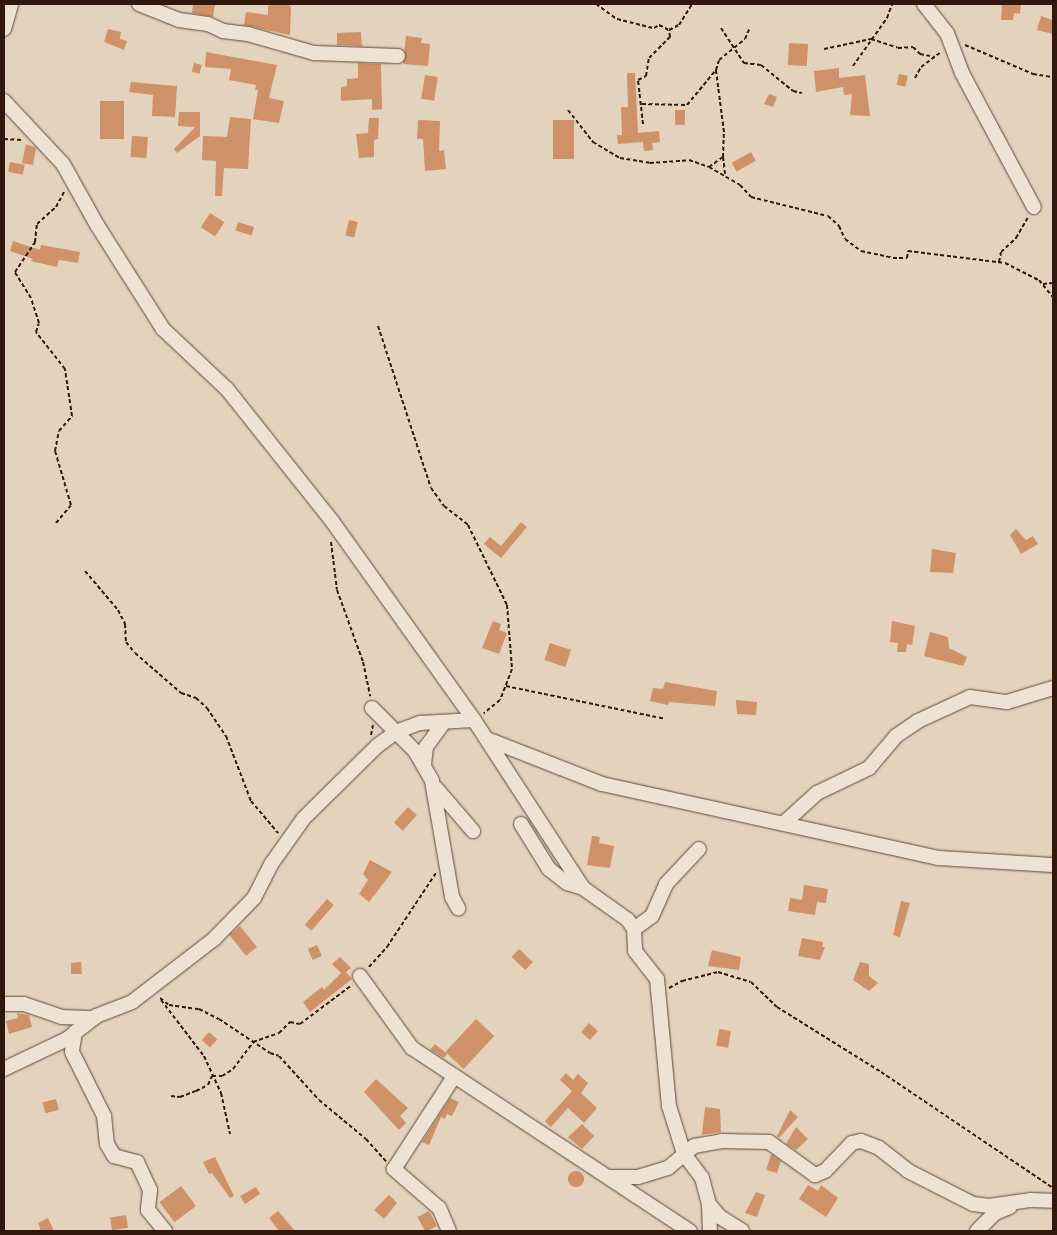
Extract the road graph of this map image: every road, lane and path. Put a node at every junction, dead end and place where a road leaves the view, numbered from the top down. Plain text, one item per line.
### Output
1 (10, 4) edge
2 (139, 4) edge
3 (596, 4) edge
4 (692, 4) edge
5 (892, 4) edge
6 (924, 4) edge
7 (750, 27) dead end
8 (721, 28) dead end
9 (4, 29) edge
10 (669, 30) junction
11 (948, 36) junction
12 (871, 38) junction
13 (733, 47) junction
14 (824, 49) dead end
15 (398, 56) dead end
16 (936, 57) junction
17 (853, 66) dead end
18 (716, 70) junction
19 (1053, 77) edge
20 (915, 78) dead end
21 (802, 93) dead end
22 (4, 101) edge
23 (642, 104) junction
24 (568, 110) dead end
25 (642, 124) dead end
26 (4, 139) edge
27 (40, 143) junction
28 (723, 157) junction
29 (709, 167) junction
30 (726, 175) junction
31 (71, 179) junction
32 (1034, 208) joint
33 (999, 262) junction
34 (1053, 283) edge
35 (1043, 284) junction
36 (1053, 297) edge
37 (378, 326) dead end
38 (332, 521) junction
39 (56, 523) dead end
40 (85, 571) dead end
41 (506, 686) junction
42 (1053, 688) edge
43 (372, 708) junction
44 (665, 719) dead end
45 (474, 720) junction
46 (444, 722) junction
47 (396, 732) junction
48 (486, 739) junction
49 (368, 742) dead end
50 (424, 765) junction
51 (432, 781) junction
52 (784, 823) junction
53 (521, 824) dead end
54 (473, 830) dead end
55 (288, 843) junction
56 (699, 849) dead end
57 (445, 855) junction
58 (1053, 865) edge
59 (583, 888) junction
60 (458, 908) dead end
61 (634, 929) junction
62 (360, 976) junction
63 (155, 994) junction
64 (657, 1000) junction
65 (4, 1004) edge
66 (94, 1018) junction
67 (75, 1032) junction
68 (253, 1042) junction
69 (4, 1069) edge
70 (212, 1076) junction
71 (453, 1078) junction
72 (171, 1096) dead end
73 (230, 1134) dead end
74 (684, 1154) junction
75 (394, 1169) junction
76 (610, 1177) junction
77 (1053, 1188) edge
78 (1030, 1200) junction
79 (1053, 1201) edge
80 (709, 1204) junction
81 (165, 1231) edge
82 (448, 1231) edge
83 (690, 1231) edge
84 (710, 1231) edge
85 (742, 1231) edge
86 (977, 1231) edge

1 - 9 street
2 - 15 street
3 - 10 path
4 - 10 path
5 - 12 path
6 - 11 street
7 - 13 path
8 - 13 path
10 - 23 path
11 - 16 path
11 - 19 path
11 - 32 street
12 - 14 path
12 - 16 path
12 - 17 path
13 - 18 path
13 - 21 path
16 - 20 path
18 - 23 path
18 - 28 path
22 - 27 street
23 - 25 path
24 - 29 path
26 - 27 path
27 - 31 street
28 - 29 path
28 - 30 path
29 - 30 path
30 - 33 path
31 - 38 street
31 - 39 path
32 - 33 path
33 - 35 path
34 - 35 path
35 - 36 path
37 - 41 path
38 - 43 path
38 - 45 street
40 - 55 path
41 - 44 path
41 - 45 path
42 - 52 street
43 - 47 street
43 - 49 path
45 - 46 street
45 - 48 street
46 - 47 street
46 - 50 street
47 - 50 street
47 - 55 street
48 - 52 street
48 - 59 street
50 - 51 street
51 - 54 street
51 - 57 street
52 - 58 street
53 - 59 street
55 - 63 street
56 - 61 street
57 - 60 street
57 - 62 path
59 - 61 street
61 - 64 street
62 - 68 path
62 - 71 street
63 - 66 street
63 - 68 path
63 - 70 path
64 - 74 street
64 - 77 path
65 - 66 street
66 - 67 street
67 - 69 street
67 - 81 street
68 - 70 path
68 - 75 path
70 - 72 path
70 - 73 path
71 - 75 street
71 - 76 street
74 - 76 street
74 - 78 street
74 - 80 street
75 - 82 street
76 - 83 street
78 - 79 street
78 - 86 street
80 - 84 street
80 - 85 street

